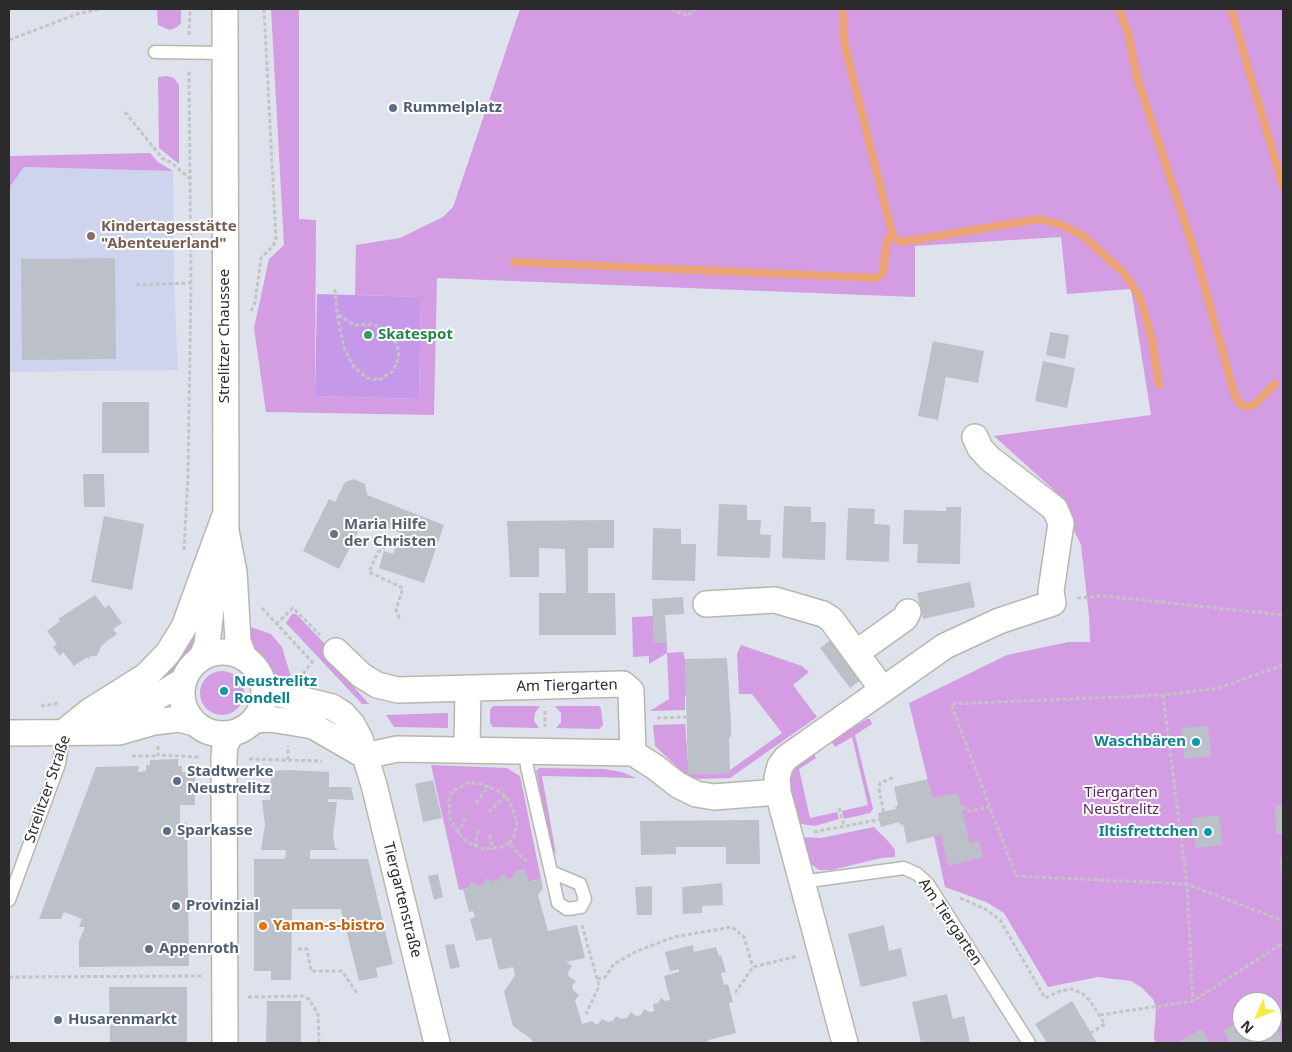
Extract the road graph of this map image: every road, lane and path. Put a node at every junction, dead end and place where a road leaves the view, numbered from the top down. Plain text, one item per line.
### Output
1 (99, 9) edge
2 (225, 9) edge
3 (264, 9) edge
4 (671, 9) edge
5 (695, 9) edge
6 (9, 40) edge
7 (155, 52) dead end
8 (224, 53) junction
9 (189, 54) junction
10 (125, 112) dead end
11 (190, 180) junction
12 (191, 283) junction
13 (136, 285) dead end
14 (335, 289) dead end
15 (337, 314) junction
16 (248, 318) dead end
17 (975, 437) dead end
18 (226, 522) junction
19 (397, 540) dead end
20 (182, 559) dead end
21 (1053, 603) junction
22 (706, 604) dead end
23 (260, 605) dead end
24 (908, 612) dead end
25 (1283, 615) edge
26 (400, 620) dead end
27 (276, 624) junction
28 (856, 653) junction
29 (202, 657) junction
30 (244, 657) junction
31 (328, 660) junction
32 (1283, 665) edge
33 (183, 681) junction
34 (265, 686) junction
35 (544, 686) junction
36 (468, 688) junction
37 (883, 690) junction
38 (1163, 695) junction
39 (254, 720) junction
40 (154, 722) junction
41 (195, 723) junction
42 (64, 732) junction
43 (93, 732) junction
44 (9, 733) edge
45 (231, 734) junction
46 (467, 749) junction
47 (535, 750) junction
48 (633, 753) junction
49 (365, 756) junction
50 (224, 758) junction
51 (288, 760) dead end
52 (895, 777) dead end
53 (489, 786) junction
54 (778, 792) junction
55 (505, 796) junction
56 (476, 803) dead end
57 (937, 806) dead end
58 (989, 807) junction
59 (839, 808) dead end
60 (489, 812) dead end
61 (466, 815) dead end
62 (898, 816) dead end
63 (885, 818) junction
64 (844, 826) junction
65 (787, 828) junction
66 (478, 829) dead end
67 (457, 833) junction
68 (490, 835) dead end
69 (509, 843) junction
70 (475, 847) junction
71 (492, 849) junction
72 (550, 867) junction
73 (803, 884) junction
74 (928, 884) junction
75 (1186, 884) junction
76 (9, 900) edge
77 (578, 907) junction
78 (1283, 920) edge
79 (1283, 943) edge
80 (298, 949) dead end
81 (820, 951) junction
82 (753, 967) junction
83 (225, 975) junction
84 (9, 978) edge
85 (597, 979) junction
86 (735, 992) dead end
87 (356, 993) dead end
88 (266, 996) dead end
89 (1193, 1001) junction
90 (586, 1014) dead end
91 (1100, 1015) junction
92 (1091, 1033) dead end
93 (225, 1043) edge
94 (319, 1043) edge
95 (438, 1043) edge
96 (845, 1043) edge
97 (1029, 1043) edge

1 - 6 path
2 - 8 street, Strelitzer Chaussee
3 - 16 path
4 - 5 path
7 - 9 lane
8 - 9 lane
8 - 18 street, Strelitzer Chaussee
9 - 11 path
10 - 11 path
11 - 12 path
12 - 13 path
12 - 20 path
14 - 15 path
15 - 15 path
17 - 21 street
18 - 29 street
18 - 30 street
18 - 42 street, Strelitzer Straße
19 - 26 path
21 - 25 path
21 - 37 street
22 - 28 street
23 - 27 path
24 - 28 street
27 - 31 path
27 - 31 path
28 - 37 street
29 - 30 street
29 - 33 street
30 - 34 street
31 - 36 street, Am Tiergarten
32 - 38 path
33 - 41 street
33 - 43 street
34 - 39 street
34 - 49 street, Tiergartenstraße
35 - 36 street, Am Tiergarten
35 - 47 path
35 - 48 street, Am Tiergarten
36 - 46 street
37 - 54 street
38 - 58 path
38 - 75 path
39 - 45 street
39 - 49 street
40 - 41 street
40 - 43 street
40 - 50 path
41 - 45 street
42 - 43 street
42 - 44 street
42 - 76 lane, Strelitzer Straße
45 - 50 street
46 - 47 street
46 - 49 street
47 - 48 street
47 - 72 lane
48 - 54 street
49 - 95 street, Tiergartenstraße
50 - 51 path
50 - 83 street
52 - 63 path
53 - 55 path
53 - 56 path
53 - 67 path
54 - 65 street
55 - 60 path
55 - 69 path
57 - 58 path
58 - 75 path
59 - 64 path
61 - 67 path
62 - 63 path
63 - 64 path
64 - 65 path
65 - 73 street
66 - 70 path
67 - 70 path
68 - 71 path
69 - 71 path
69 - 72 path
70 - 71 path
72 - 77 lane
72 - 77 lane
73 - 74 lane, Am Tiergarten
73 - 81 street
74 - 91 path
74 - 97 lane, Am Tiergarten
75 - 78 path
75 - 89 path
77 - 85 path
79 - 89 path
80 - 87 path
81 - 82 path
81 - 96 street
82 - 85 path
82 - 86 path
83 - 84 path
83 - 93 street
85 - 90 path
88 - 94 path
89 - 91 path
91 - 92 path

